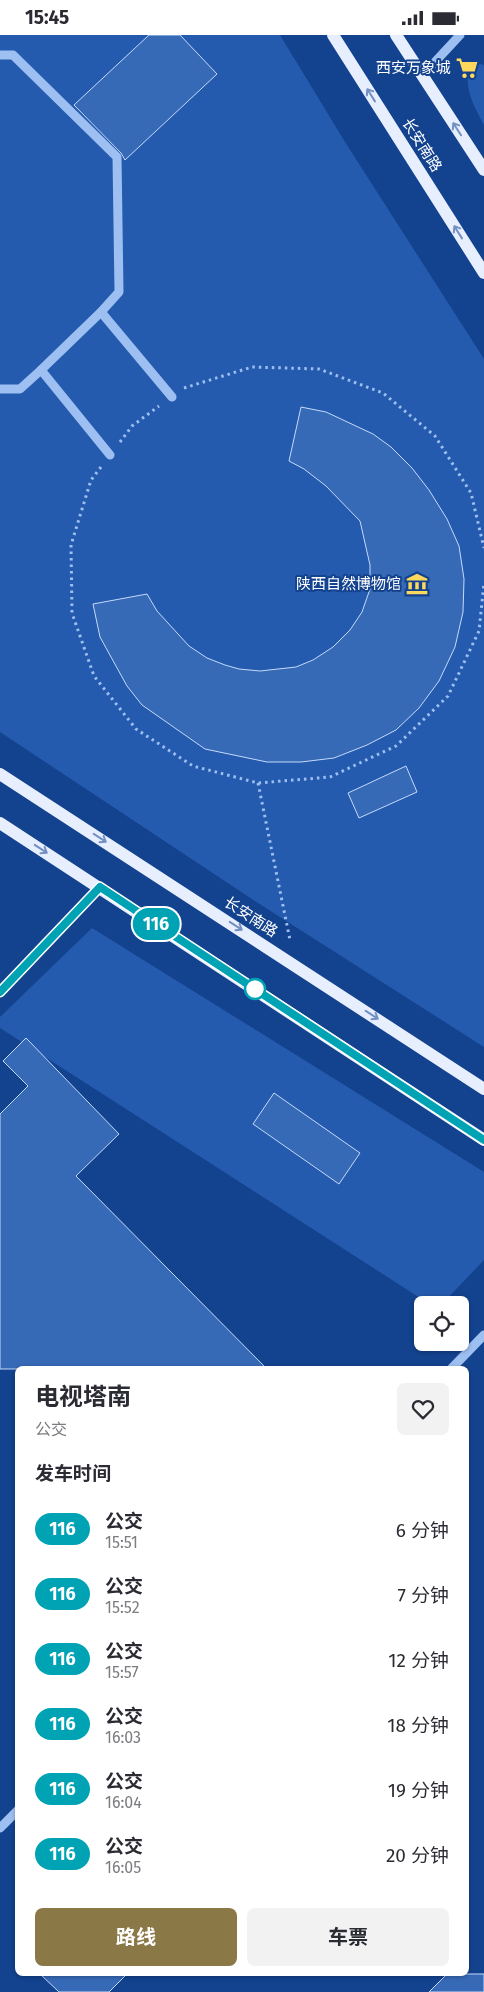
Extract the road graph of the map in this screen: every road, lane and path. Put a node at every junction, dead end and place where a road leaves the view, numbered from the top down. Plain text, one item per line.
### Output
1 (333, 35) edge
2 (396, 35) edge
3 (460, 35) edge
4 (0, 55) edge
5 (422, 76) junction
6 (484, 170) edge
7 (484, 273) edge
8 (101, 312) junction
9 (41, 371) junction
10 (0, 389) edge
11 (172, 397) junction
12 (110, 455) junction
13 (484, 548) edge
14 (484, 583) edge
15 (0, 774) edge
16 (258, 783) junction
17 (0, 823) edge
18 (100, 887) junction
19 (298, 967) junction
20 (0, 992) edge
21 (484, 1089) edge
22 (484, 1140) edge
23 (484, 1335) edge
24 (454, 1366) edge
25 (15, 1813) edge
26 (0, 1828) edge

7 -> 1 main road, 长安南路
2 - 5 main road
3 - 5 street
4 - 8 street
6 -> 5 main road
8 - 9 street
8 - 11 street
9 - 10 street
9 - 12 street
11 - 12 path
11 - 13 path
12 - 16 path
14 - 16 path
15 -> 19 main road, 长安南路
16 - 19 path
17 -> 18 main road
18 - 20 street
18 - 22 main road
19 -> 21 main road, 长安南路
23 - 24 street
25 - 26 street

